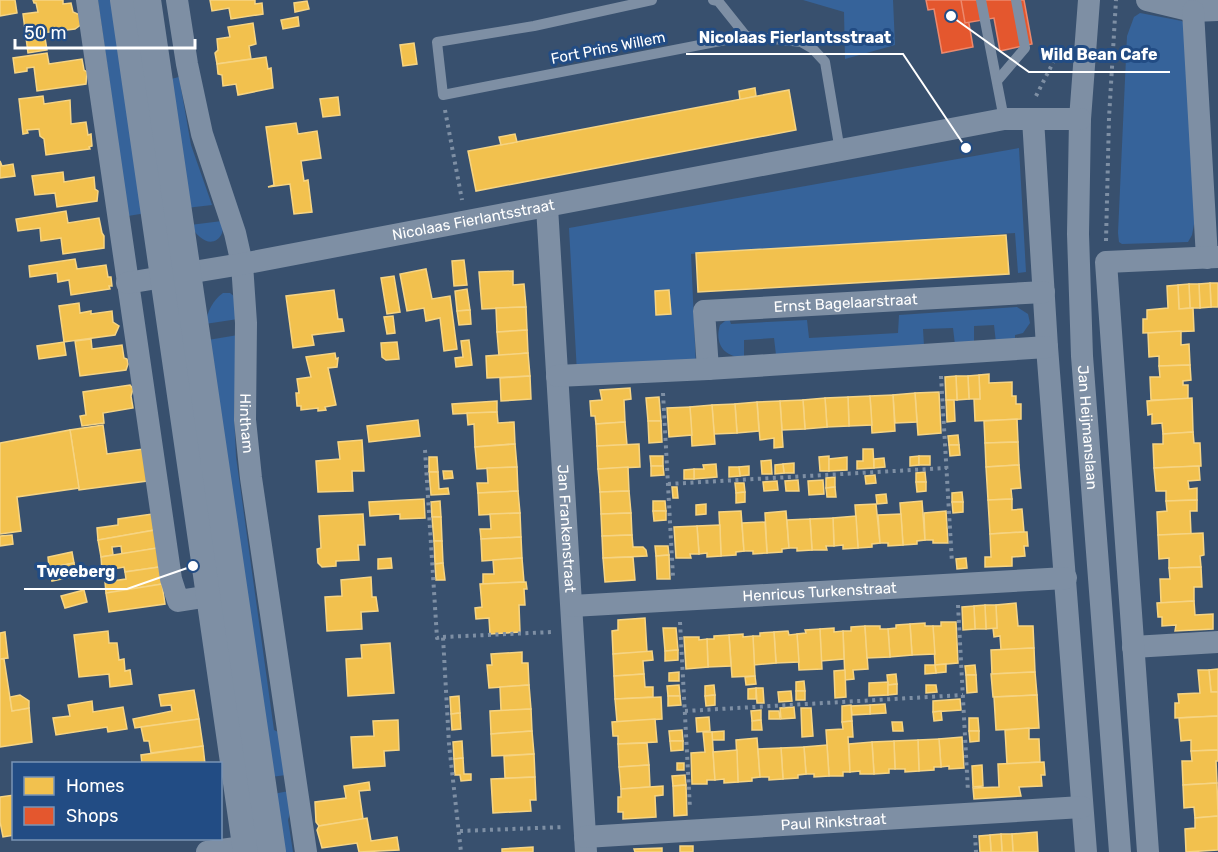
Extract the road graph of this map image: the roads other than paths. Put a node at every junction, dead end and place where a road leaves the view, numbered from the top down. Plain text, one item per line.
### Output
1 (87, 0) edge
2 (124, 0) edge
3 (147, 0) edge
4 (177, 0) edge
5 (652, 0) edge
6 (713, 0) edge
7 (981, 0) edge
8 (1016, 0) edge
9 (1089, 0) edge
10 (1147, 0) edge
11 (1218, 10) edge
12 (1193, 11) junction
13 (746, 36) junction
14 (997, 81) junction
15 (1004, 119) junction
16 (1033, 119) junction
17 (1080, 119) junction
18 (840, 152) junction
19 (547, 207) junction
20 (1213, 258) edge
21 (242, 264) junction
22 (175, 274) junction
23 (127, 283) junction
24 (1044, 292) junction
25 (1047, 347) junction
26 (708, 369) junction
27 (557, 376) junction
28 (1066, 578) junction
29 (210, 596) junction
30 (572, 606) junction
31 (1218, 642) edge
32 (1133, 647) junction
33 (1082, 807) junction
34 (585, 838) edge
35 (259, 848) edge
36 (207, 852) edge
37 (306, 852) edge
38 (1086, 852) edge
39 (1120, 852) edge
40 (1148, 852) edge

1 - 23 street
2 - 22 street
3 - 22 street
4 - 21 street, Hintham
5 - 13 lane, Fort Prins Willem
6 - 13 lane
7 - 14 lane
8 - 14 lane
9 - 17 street, Jan Heijmanslaan
10 - 12 street
11 - 12 street
12 - 20 street
13 - 18 lane, Fort Prins Willem
14 - 15 lane
15 - 16 street, Nicolaas Fierlantsstraat
15 - 18 street, Nicolaas Fierlantsstraat
16 - 17 street, Nicolaas Fierlantsstraat
16 - 24 street
17 - 39 street, Jan Heijmanslaan
18 - 19 street, Nicolaas Fierlantsstraat
19 - 21 street, Nicolaas Fierlantsstraat
19 - 27 street, Jan Frankenstraat
20 - 32 street, Jan Heijmanslaan
21 - 22 street, Nicolaas Fierlantsstraat
21 - 37 street, Hintham
22 - 23 street
22 - 29 street
22 - 35 street
23 - 29 street
24 - 25 street
24 - 26 street, Ernst Bagelaarstraat
25 - 26 street
25 - 28 street
26 - 27 street
27 - 30 street, Jan Frankenstraat
28 - 30 street, Henricus Turkenstraat
28 - 33 street
29 - 35 street
30 - 34 street, Jan Frankenstraat
31 - 32 street
32 - 40 street, Jan Heijmanslaan
33 - 34 street, Paul Rinkstraat
33 - 38 street
35 - 36 street

